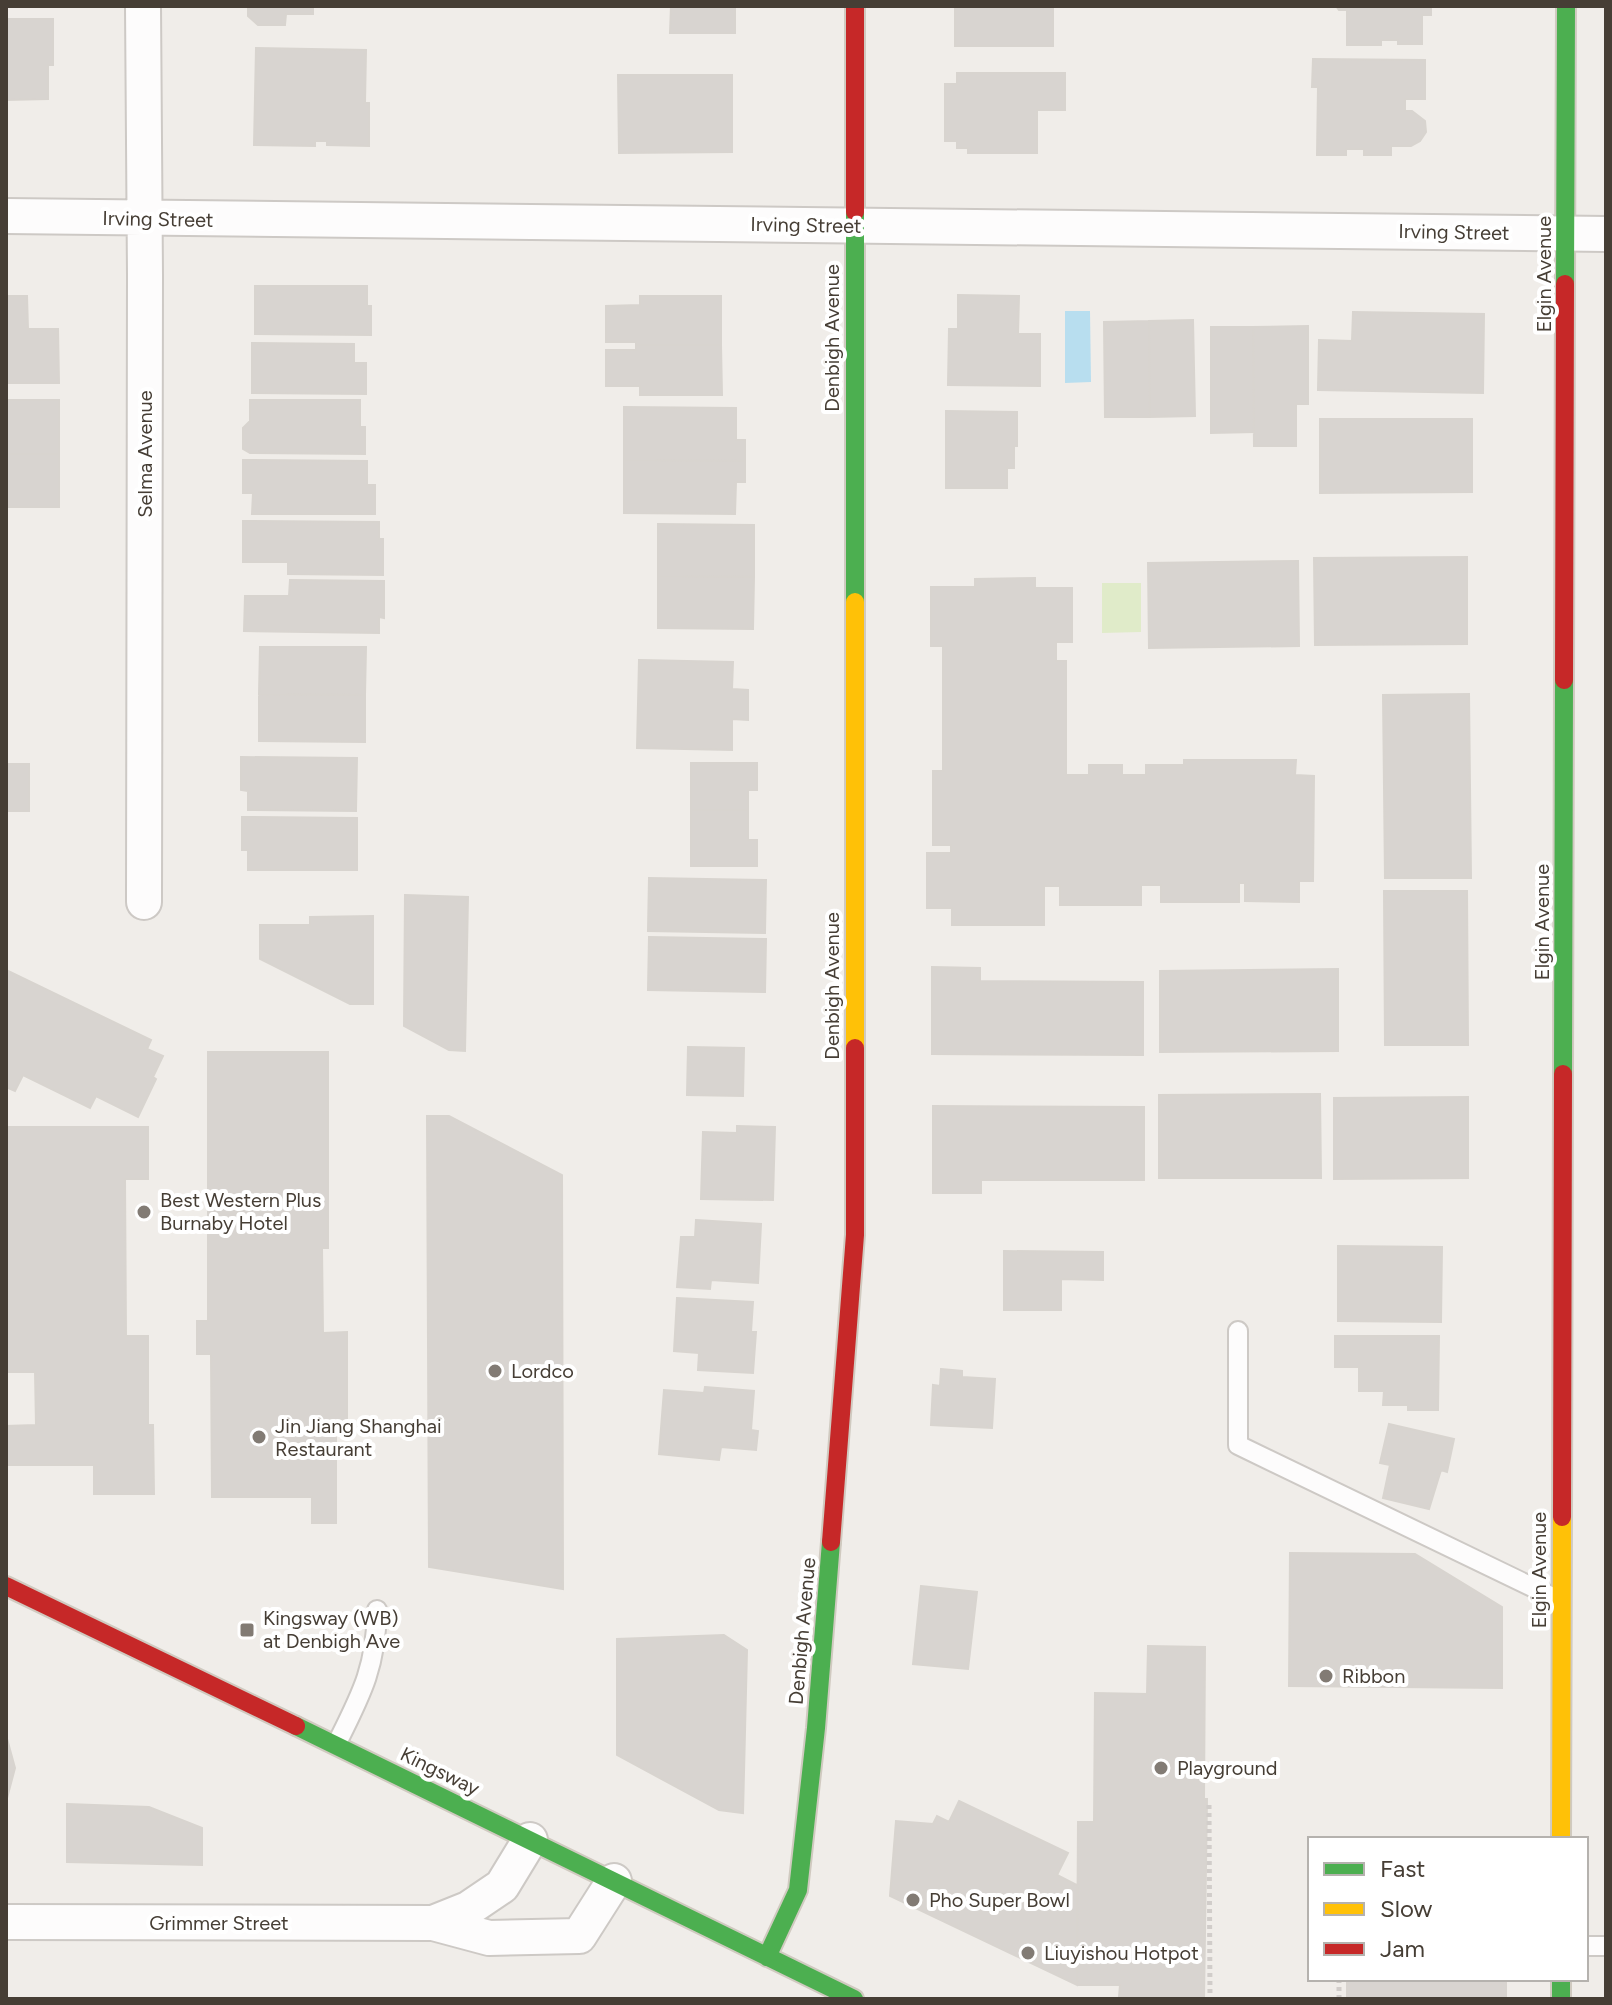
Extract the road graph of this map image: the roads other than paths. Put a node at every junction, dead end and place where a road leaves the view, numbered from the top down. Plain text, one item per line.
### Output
1 (143, 6) edge
2 (855, 6) edge
3 (1566, 6) edge
4 (6, 216) edge
5 (144, 218) junction
6 (853, 225) junction
7 (1566, 234) junction
8 (1606, 234) edge
9 (144, 902) dead end
10 (1238, 1331) dead end
11 (6, 1586) edge
12 (1561, 1601) junction
13 (377, 1610) dead end
14 (336, 1745) junction
15 (1561, 1837) edge
16 (530, 1840) junction
17 (614, 1881) junction
18 (6, 1922) edge
19 (433, 1923) junction
20 (767, 1957) junction
21 (854, 1999) edge

1 - 5 street, Selma Avenue
2 - 6 street, Denbigh Avenue
3 - 7 street, Elgin Avenue
4 - 5 street, Irving Street
5 - 6 street, Irving Street
5 - 9 street, Selma Avenue
6 - 7 street, Irving Street
6 - 20 street, Denbigh Avenue
7 - 8 street, Irving Street
7 - 12 street, Elgin Avenue
10 - 12 lane
11 - 14 street, Kingsway
12 - 15 street, Elgin Avenue
13 - 14 lane
14 - 16 street, Kingsway
16 - 17 street, Kingsway
16 - 19 street, Grimmer Street
17 - 19 street, Grimmer Street
17 - 20 street, Kingsway
18 - 19 street, Grimmer Street
20 - 21 street, Kingsway

